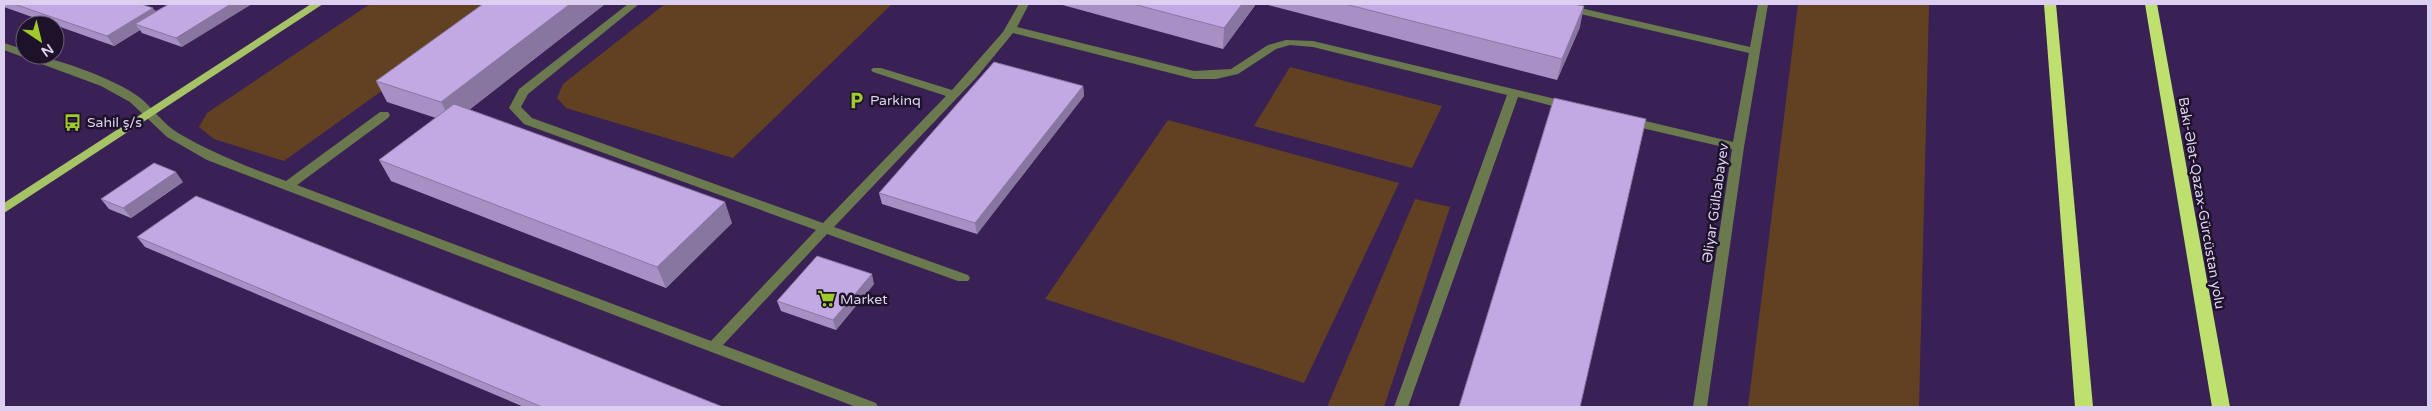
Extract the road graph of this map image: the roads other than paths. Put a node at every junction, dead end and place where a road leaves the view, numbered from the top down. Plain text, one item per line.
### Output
1 (318, 4) edge
2 (634, 4) edge
3 (1024, 4) edge
4 (1550, 4) edge
5 (1763, 4) edge
6 (2050, 4) edge
7 (2151, 4) edge
8 (1012, 29) junction
9 (1754, 51) junction
10 (56, 65) edge
11 (877, 70) dead end
12 (953, 94) junction
13 (1513, 94) junction
14 (1579, 109) edge
15 (150, 114) junction
16 (384, 115) dead end
17 (1616, 118) edge
18 (1738, 146) junction
19 (288, 186) junction
20 (4, 209) edge
21 (825, 228) junction
22 (963, 278) dead end
23 (713, 347) junction
24 (871, 407) edge
25 (1401, 407) edge
26 (1700, 407) edge
27 (2084, 407) edge
28 (2221, 407) edge

1 - 15 main road
2 - 21 street
3 - 8 street
4 - 9 street
5 - 9 street, Əliyar Gülbabayev
6 - 27 highway
7 - 28 highway, Bakı-Ələt-Qazax-Gürcüstan yolu
8 - 12 street
8 - 13 street
9 - 18 street, Əliyar Gülbabayev
10 - 15 street
11 - 12 street
12 - 21 street
13 - 14 street
13 - 25 street
15 - 19 street
15 - 20 main road
16 - 19 street
17 - 18 street
18 - 26 street, Əliyar Gülbabayev
19 - 23 street
21 - 22 street
21 - 23 street
23 - 24 street

